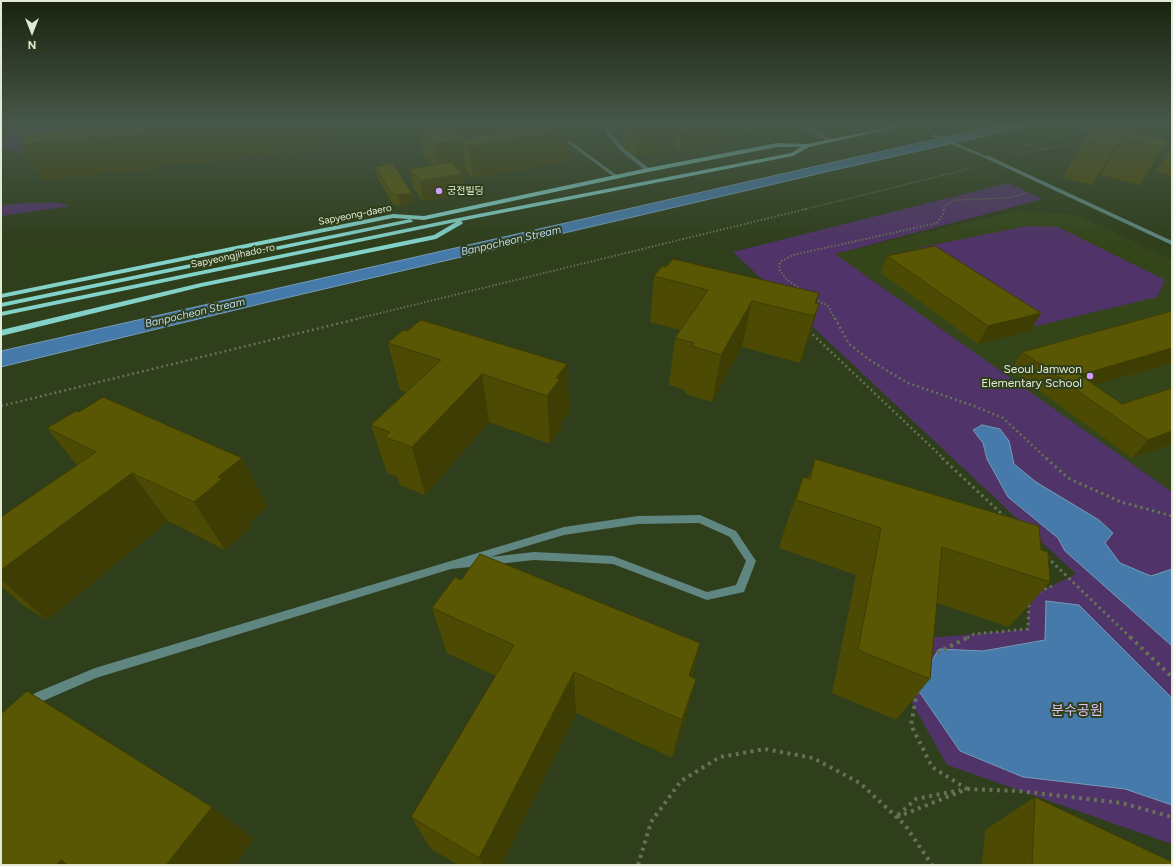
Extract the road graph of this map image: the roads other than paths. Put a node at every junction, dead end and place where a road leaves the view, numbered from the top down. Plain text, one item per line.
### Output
1 (600, 164) edge
2 (641, 164) edge
3 (677, 164) edge
4 (740, 164) edge
5 (1003, 164) edge
6 (648, 170) junction
7 (616, 176) junction
8 (424, 218) junction
9 (468, 218) junction
10 (1172, 243) edge
11 (1, 296) edge
12 (1, 305) edge
13 (1, 314) edge
14 (1, 333) edge
15 (453, 566) junction
16 (20, 709) edge

1 - 7 street
2 - 6 street
3 - 6 main road, Sapyeong-daero
4 - 9 main road, Sapyeong-daero
5 - 10 street
6 - 7 main road, Sapyeong-daero
7 - 8 main road, Sapyeong-daero
8 - 11 main road, Sapyeong-daero
8 - 12 main road, Sapyeongjihado-ro
9 - 13 main road, Sapyeongjihado-ro
9 - 14 main road
15 - 15 street
15 - 16 street

